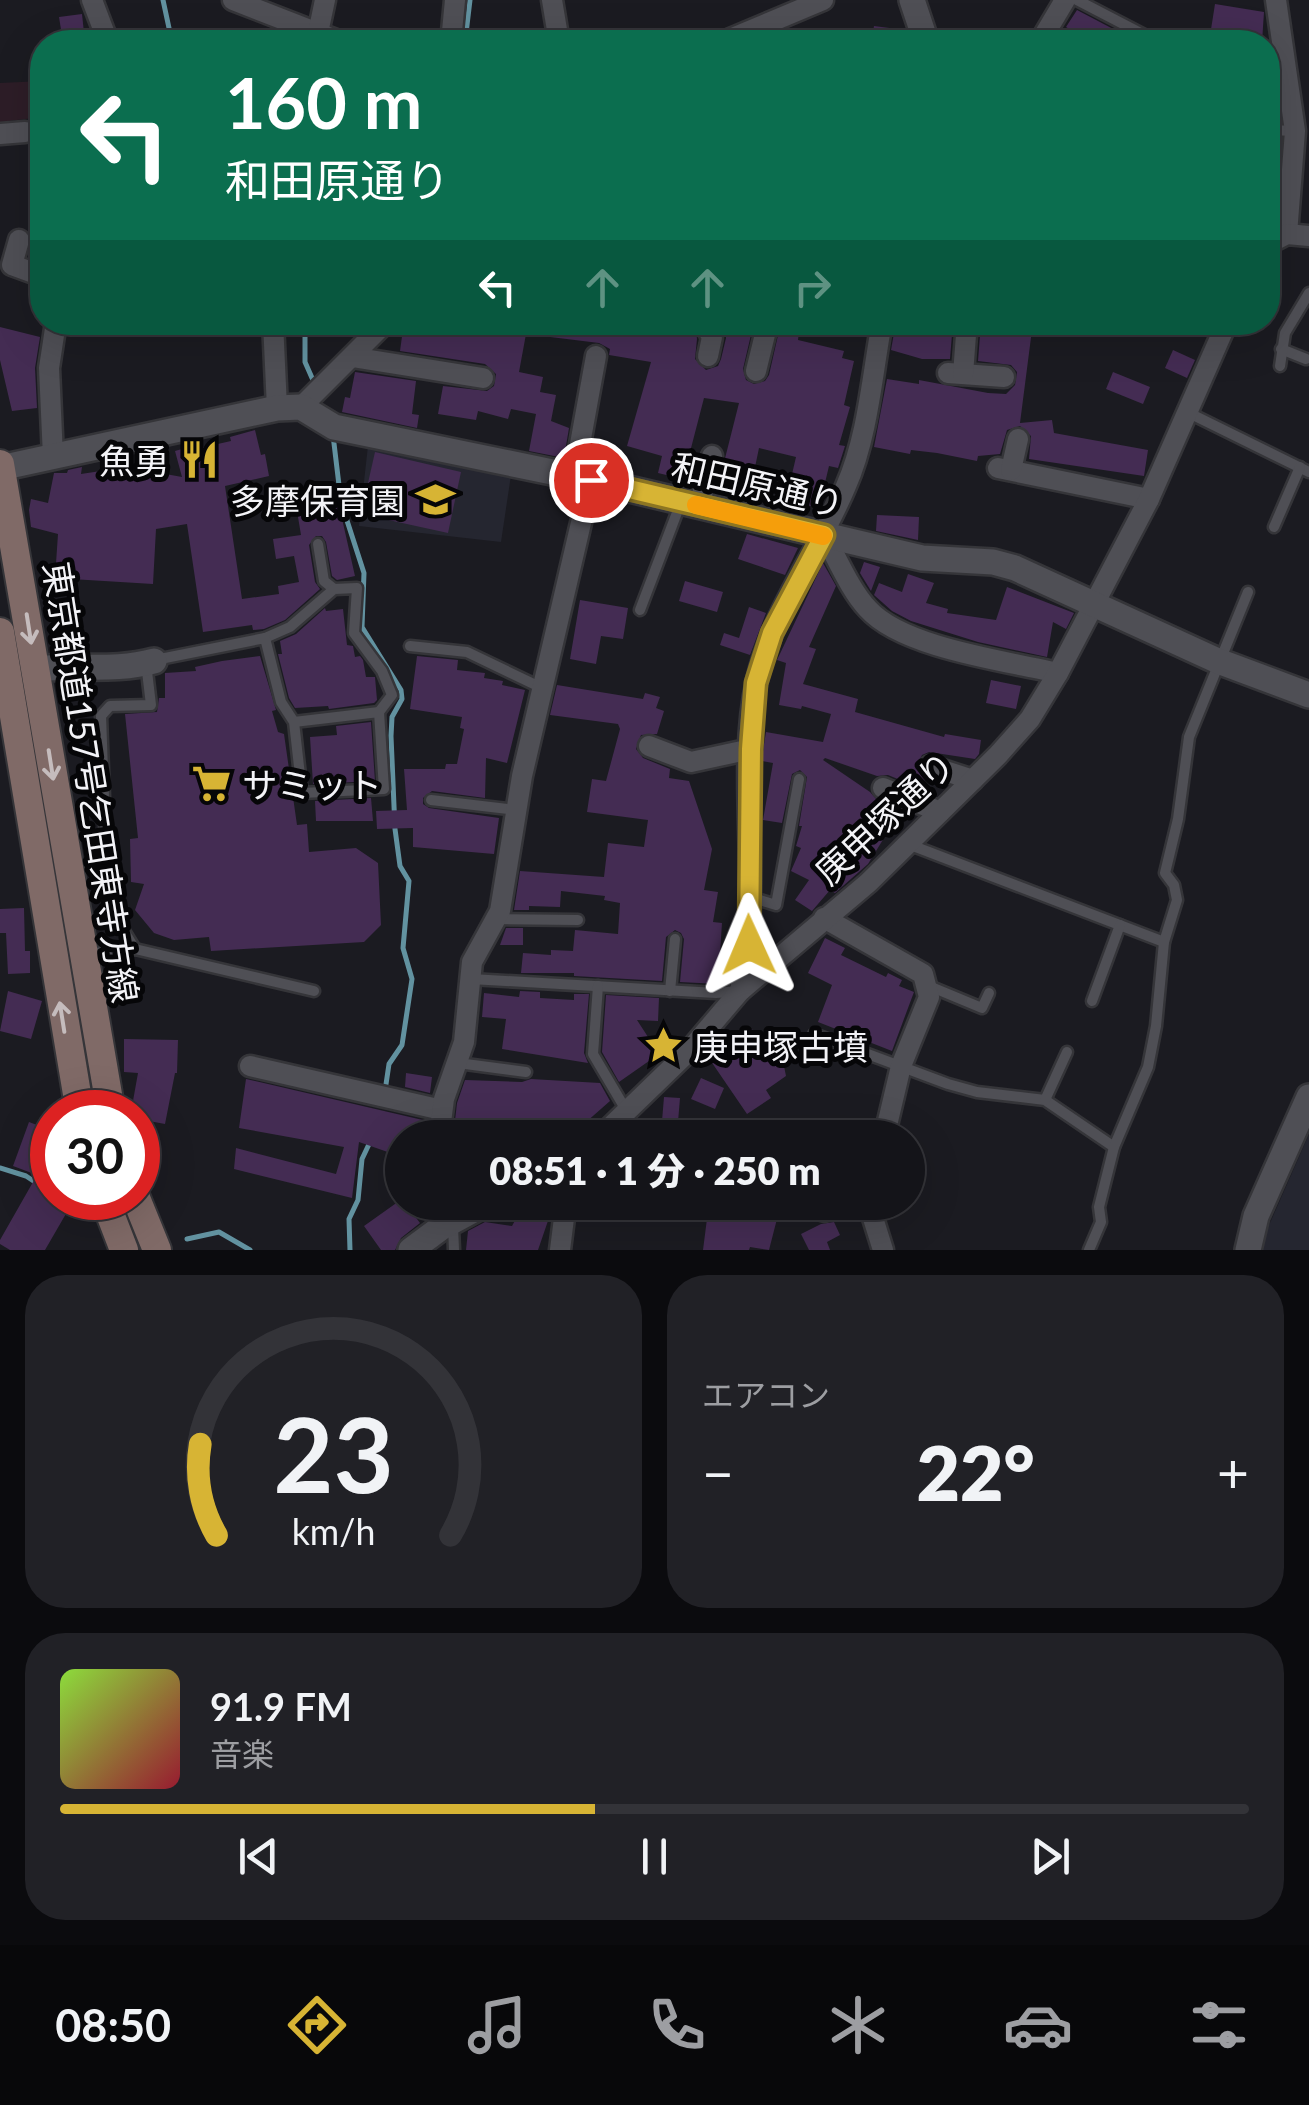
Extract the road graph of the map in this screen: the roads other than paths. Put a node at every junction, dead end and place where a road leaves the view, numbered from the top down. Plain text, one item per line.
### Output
1 (92, 0) edge
2 (232, 0) edge
3 (325, 0) edge
4 (455, 0) edge
5 (823, 0) edge
6 (912, 0) edge
7 (1064, 0) edge
8 (1076, 0) edge
9 (1276, 0) edge
10 (560, 2) edge
11 (103, 30) edge
12 (310, 30) edge
13 (319, 30) edge
14 (451, 30) edge
15 (559, 30) edge
16 (752, 30) edge
17 (922, 30) edge
18 (1047, 30) edge
19 (1134, 30) edge
20 (1280, 130) edge
21 (1294, 131) junction
22 (1280, 220) edge
23 (1309, 236) edge
24 (1280, 239) edge
25 (19, 240) dead end
26 (30, 272) edge
27 (1309, 293) edge
28 (54, 335) edge
29 (278, 335) edge
30 (373, 335) edge
31 (711, 335) edge
32 (768, 335) edge
33 (879, 335) edge
34 (964, 335) edge
35 (1222, 335) edge
36 (1281, 349) junction
37 (596, 356) dead end
38 (708, 356) dead end
39 (352, 357) junction
40 (1306, 359) dead end
41 (1280, 366) dead end
42 (756, 371) dead end
43 (1004, 377) dead end
44 (483, 378) dead end
45 (308, 411) junction
46 (1189, 414) junction
47 (1018, 438) dead end
48 (712, 456) dead end
49 (54, 457) junction
50 (0, 467) edge
51 (1305, 470) edge
52 (582, 478) junction
53 (1148, 498) junction
54 (690, 504) junction
55 (1274, 527) dead end
56 (824, 535) junction
57 (318, 544) dead end
58 (15, 545) junction
59 (0, 574) edge
60 (334, 589) junction
61 (1248, 592) dead end
62 (1096, 603) junction
63 (640, 610) dead end
64 (0, 632) edge
65 (265, 638) junction
66 (410, 646) dead end
67 (1218, 661) junction
68 (150, 662) junction
69 (36, 669) junction
70 (3, 674) edge
71 (1058, 674) junction
72 (542, 688) junction
73 (1309, 694) edge
74 (379, 712) junction
75 (294, 722) junction
76 (649, 746) dead end
77 (751, 749) junction
78 (930, 766) dead end
79 (799, 778) dead end
80 (973, 780) junction
81 (883, 788) dead end
82 (432, 800) dead end
83 (516, 810) junction
84 (940, 812) junction
85 (906, 843) junction
86 (749, 896) junction
87 (108, 905) junction
88 (74, 909) junction
89 (824, 918) junction
90 (496, 919) junction
91 (578, 920) dead end
92 (1120, 925) junction
93 (675, 939) dead end
94 (1164, 942) junction
95 (135, 949) junction
96 (82, 954) junction
97 (468, 979) junction
98 (598, 986) junction
99 (928, 986) junction
100 (314, 990) dead end
101 (670, 991) junction
102 (740, 992) junction
103 (989, 993) dead end
104 (1092, 1001) dead end
105 (814, 1034) dead end
106 (1067, 1052) dead end
107 (457, 1062) junction
108 (250, 1066) dead end
109 (902, 1066) junction
110 (526, 1072) dead end
111 (76, 1090) edge
112 (107, 1090) edge
113 (1309, 1097) edge
114 (1046, 1100) junction
115 (442, 1110) junction
116 (626, 1110) junction
117 (441, 1120) edge
118 (616, 1120) edge
119 (888, 1120) edge
120 (1114, 1147) junction
121 (112, 1220) edge
122 (145, 1220) edge
123 (564, 1220) edge
124 (873, 1220) edge
125 (447, 1225) edge
126 (124, 1250) edge
127 (157, 1250) edge
128 (411, 1250) edge
129 (560, 1250) edge
130 (883, 1250) edge
131 (1089, 1250) edge
132 (1248, 1250) edge

1 - 11 street
2 - 12 street
3 - 13 street
4 - 14 street
5 - 16 street
6 - 17 street
7 - 18 street
8 - 19 lane
9 - 21 street
10 - 15 street
20 - 21 lane
21 - 22 street
23 - 24 street
25 - 26 street
27 - 36 lane
28 - 49 street
29 - 45 street
30 - 39 street
31 - 38 street
32 - 42 street
33 - 56 street
34 - 43 street
35 - 46 street, 庚申塚通り
36 - 40 lane
36 - 41 lane
37 - 52 street
39 - 44 street
39 - 45 street
45 - 49 street, 和田原通り
45 - 52 street, 和田原通り
46 - 51 lane
46 - 53 street, 庚申塚通り
47 - 53 street
48 - 54 street
49 - 50 street, 和田原通り
50 - 58 main road, 東京都道157号乞田東寺方線
51 - 55 lane
52 - 54 street, 和田原通り
52 - 72 street
53 - 62 street, 庚申塚通り
54 - 56 street, 和田原通り
54 - 63 lane
56 - 62 street, 和田原通り
56 - 71 street
56 - 77 street
57 - 60 lane
58 - 59 main road
58 -> 69 main road, 東京都道157号乞田東寺方線
60 - 65 lane
60 - 74 lane
61 - 67 lane
62 - 67 street, 和田原通り
62 - 71 street, 庚申塚通り
64 - 70 main road, 東京都道157号乞田東寺方線
65 - 68 lane
65 - 75 lane
66 - 72 lane
67 - 73 street, 和田原通り
67 - 94 lane
68 - 69 street
68 - 87 lane
69 - 70 main road
69 -> 88 main road, 東京都道157号乞田東寺方線
111 -> 70 main road, 東京都道157号乞田東寺方線
71 - 80 street, 庚申塚通り
72 - 83 street
74 - 75 lane
74 - 75 lane
76 - 77 street
77 - 86 street
78 - 80 street
79 - 86 lane
80 - 84 street, 庚申塚通り
81 - 84 street
82 - 83 lane
83 - 90 street
84 - 85 street, 庚申塚通り
85 - 89 street, 庚申塚通り
85 - 92 lane
86 - 102 street
87 - 88 lane
87 - 95 lane
88 - 96 main road, 東京都道157号乞田東寺方線
89 - 99 street
89 - 102 street, 庚申塚通り
90 - 91 lane
90 - 97 street
92 - 94 lane
92 - 104 lane
93 - 101 lane
94 - 120 lane
95 - 96 lane
95 - 100 lane
96 - 112 main road, 東京都道157号乞田東寺方線
97 - 98 lane
97 - 107 street
98 - 101 lane
98 - 116 lane
99 - 103 lane
99 - 109 street
101 - 102 lane
102 - 116 street, 庚申塚通り
105 - 109 lane
106 - 114 lane
107 - 110 lane
107 - 115 street
108 - 115 street
109 - 114 lane
109 - 119 street
113 - 132 street
114 - 120 lane
115 - 117 street
116 - 118 street, 庚申塚通り
120 - 131 lane
121 - 126 main road
122 - 127 main road
123 - 129 street
124 - 130 street
125 - 128 street

